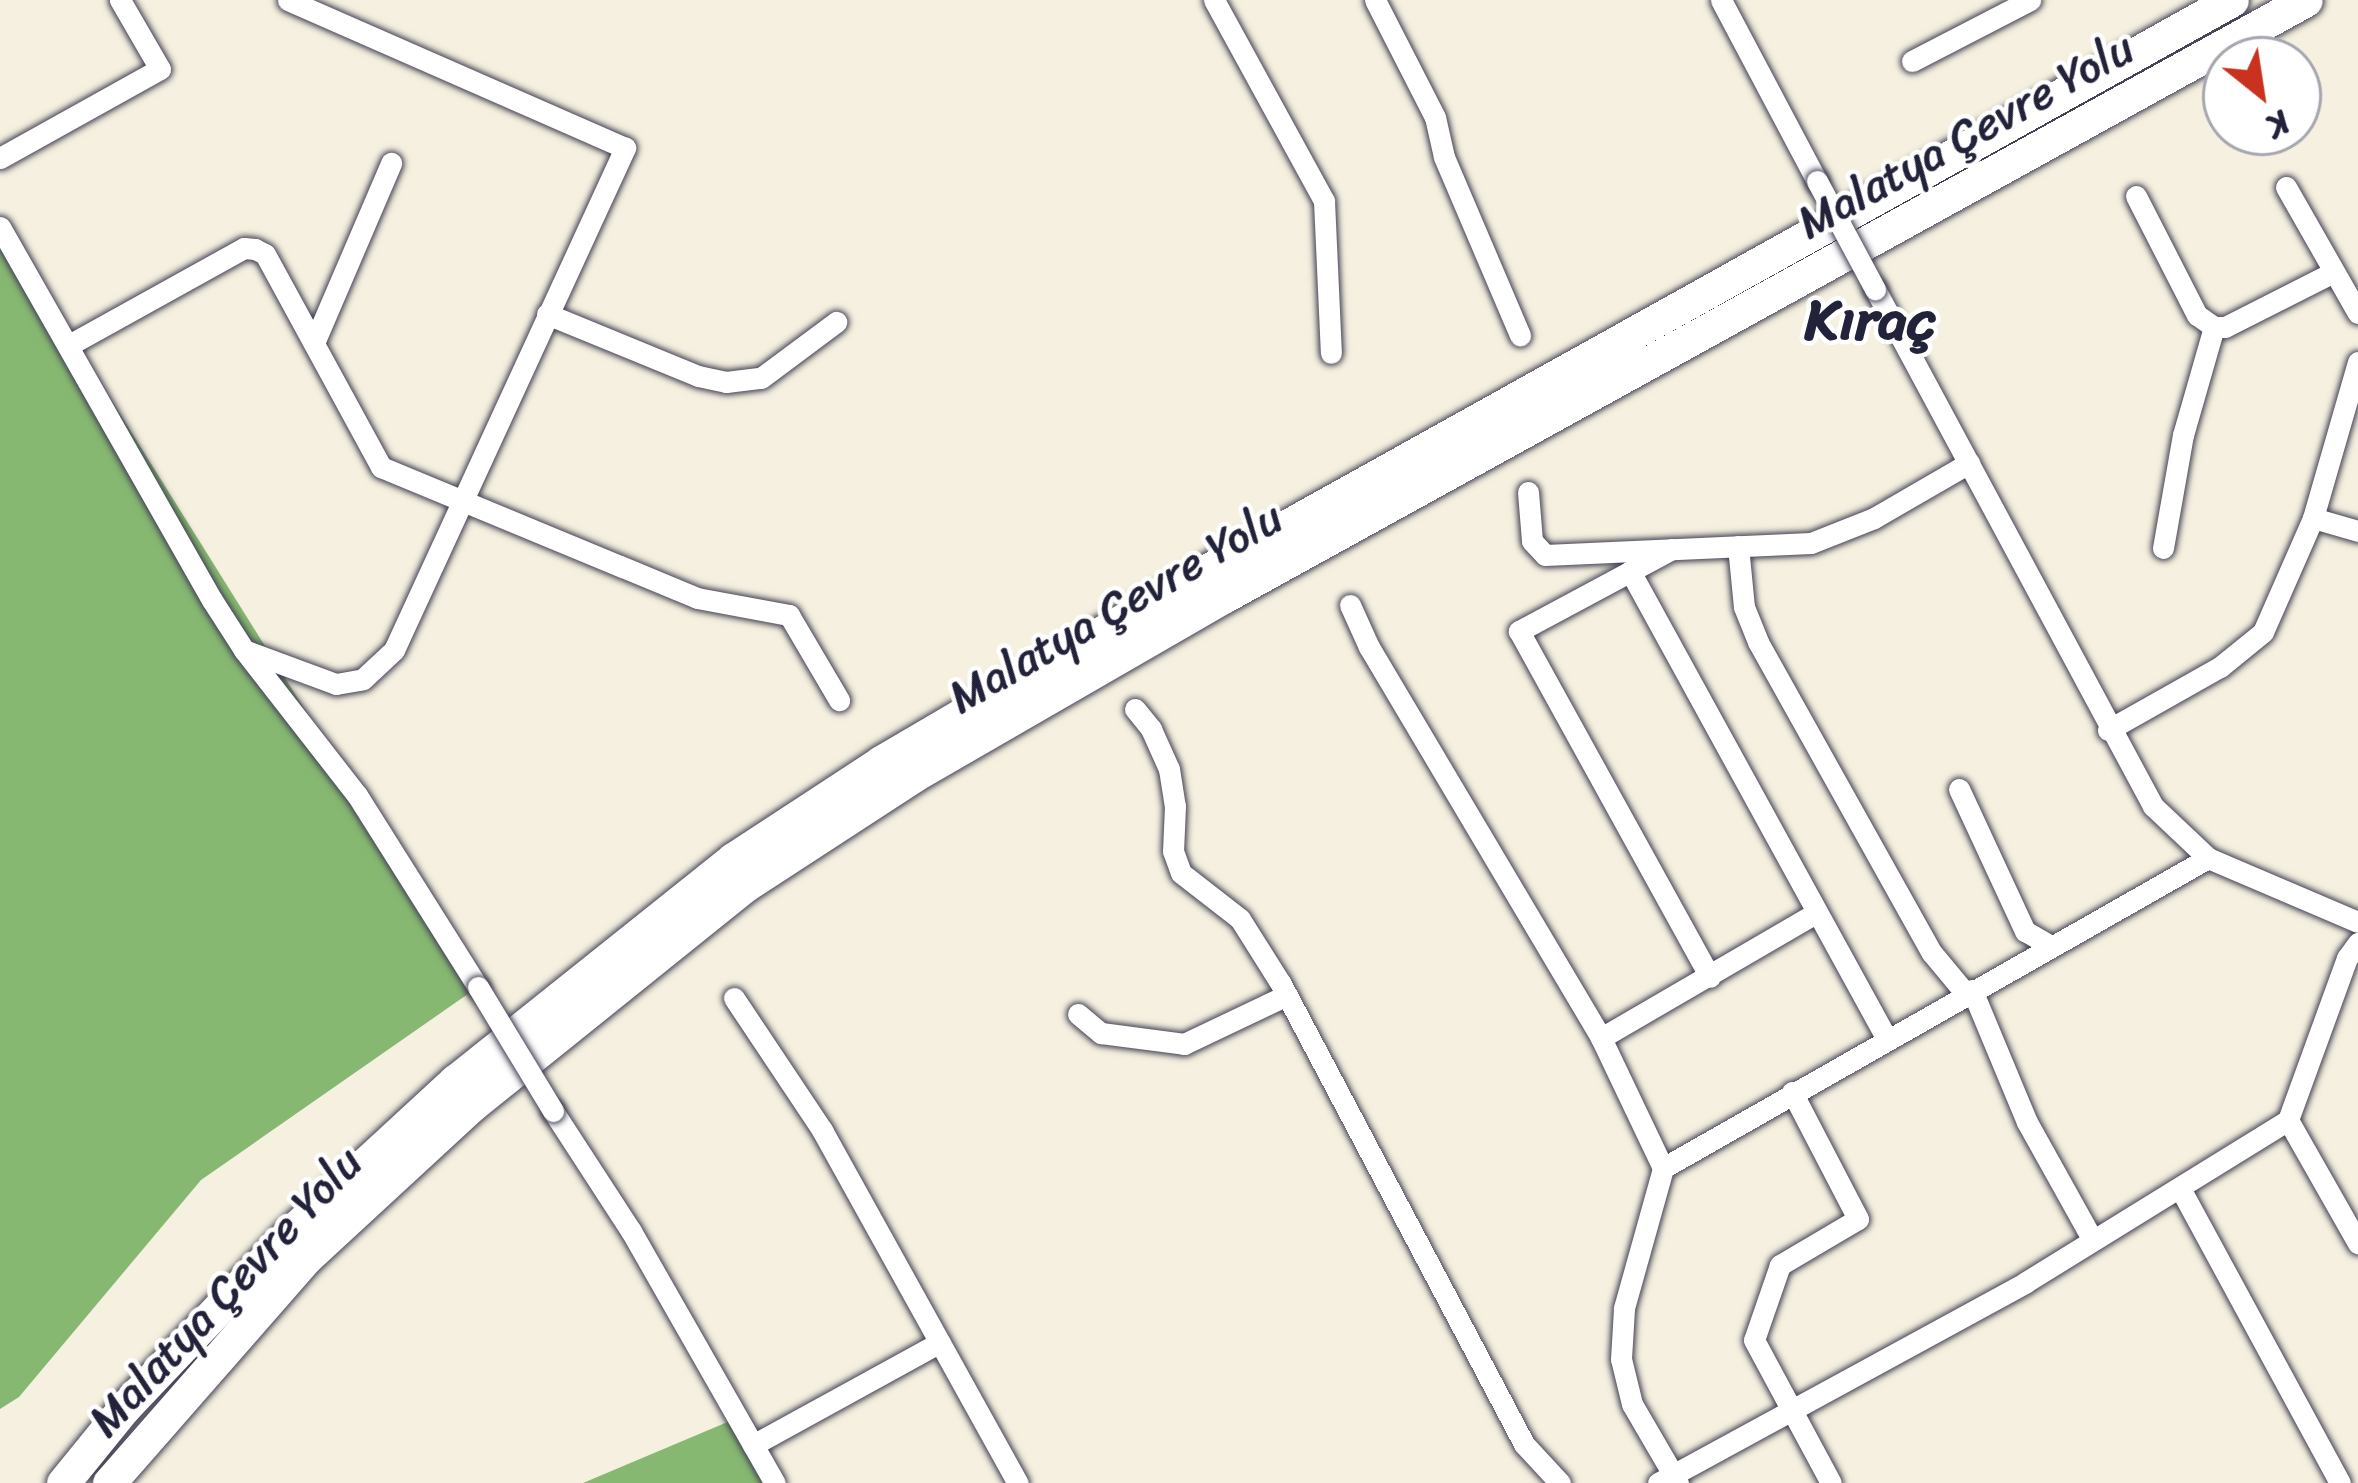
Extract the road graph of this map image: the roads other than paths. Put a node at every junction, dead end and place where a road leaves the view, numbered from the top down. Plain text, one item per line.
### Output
1 (120, 0) edge
2 (288, 0) edge
3 (1214, 0) edge
4 (1375, 0) edge
5 (1720, 0) edge
6 (2232, 0) edge
7 (2306, 0) edge
8 (2024, 2) edge
9 (1912, 61) dead end
10 (0, 158) edge
11 (391, 163) dead end
12 (2286, 188) dead end
13 (2136, 196) dead end
14 (0, 227) edge
15 (2334, 272) junction
16 (547, 314) junction
17 (2358, 314) edge
18 (836, 322) dead end
19 (2214, 327) junction
20 (1520, 335) dead end
21 (314, 343) junction
22 (69, 345) junction
23 (1331, 353) dead end
24 (2358, 362) edge
25 (1969, 463) junction
26 (1528, 492) dead end
27 (462, 504) junction
28 (2313, 518) junction
29 (2358, 531) edge
30 (1738, 546) junction
31 (2163, 548) dead end
32 (1672, 550) junction
33 (1630, 571) junction
34 (1350, 605) dead end
35 (244, 650) junction
36 (839, 700) dead end
37 (1135, 709) dead end
38 (2108, 730) junction
39 (1959, 789) dead end
40 (2208, 857) junction
41 (1814, 914) junction
42 (2358, 922) edge
43 (2358, 943) edge
44 (2051, 946) junction
45 (1709, 977) junction
46 (1969, 992) junction
47 (1287, 995) junction
48 (734, 998) dead end
49 (1078, 1014) dead end
50 (1601, 1039) junction
51 (1887, 1039) junction
52 (1792, 1092) junction
53 (2288, 1120) junction
54 (1663, 1168) junction
55 (2180, 1190) junction
56 (2092, 1239) junction
57 (2358, 1244) edge
58 (940, 1342) junction
59 (1793, 1410) junction
60 (754, 1445) junction
61 (1670, 1480) edge
62 (63, 1483) edge
63 (109, 1483) edge
64 (775, 1483) edge
65 (1018, 1483) edge
66 (1560, 1483) edge
67 (1831, 1483) edge
68 (2340, 1483) edge

1 - 10 street
2 - 16 street
3 - 23 street
4 - 20 street
5 - 25 street, bridge
6 - 62 highway, Malatya Çevre Yolu
7 - 63 highway, Malatya Çevre Yolu
8 - 9 street
11 - 21 street
12 - 15 street
13 - 19 street
14 - 22 street
15 - 17 street
15 - 19 street
16 - 18 street
16 - 27 street
19 - 31 street
21 - 22 street
21 - 27 street
22 - 35 street
24 - 28 street
25 - 30 street
25 - 38 street
26 - 32 street
27 - 35 street
27 - 36 street
28 - 29 street
28 - 38 street
30 - 32 street
30 - 46 street
32 - 33 street
33 - 41 street
33 - 45 street
34 - 50 street
35 - 60 street, bridge
37 - 47 street
38 - 40 street
39 - 44 street
40 - 42 street
40 - 44 street
41 - 45 street
41 - 51 street
43 - 53 street
44 - 46 street
45 - 50 street
46 - 51 street
46 - 56 street
47 - 49 street
47 - 66 street
48 - 58 street
50 - 54 street
51 - 52 street
52 - 54 street
52 - 59 street
53 - 55 street
53 - 57 street
54 - 61 street
55 - 56 street
55 - 68 street
56 - 59 street
58 - 60 street
58 - 65 street
59 - 61 street
59 - 67 street
60 - 64 street

